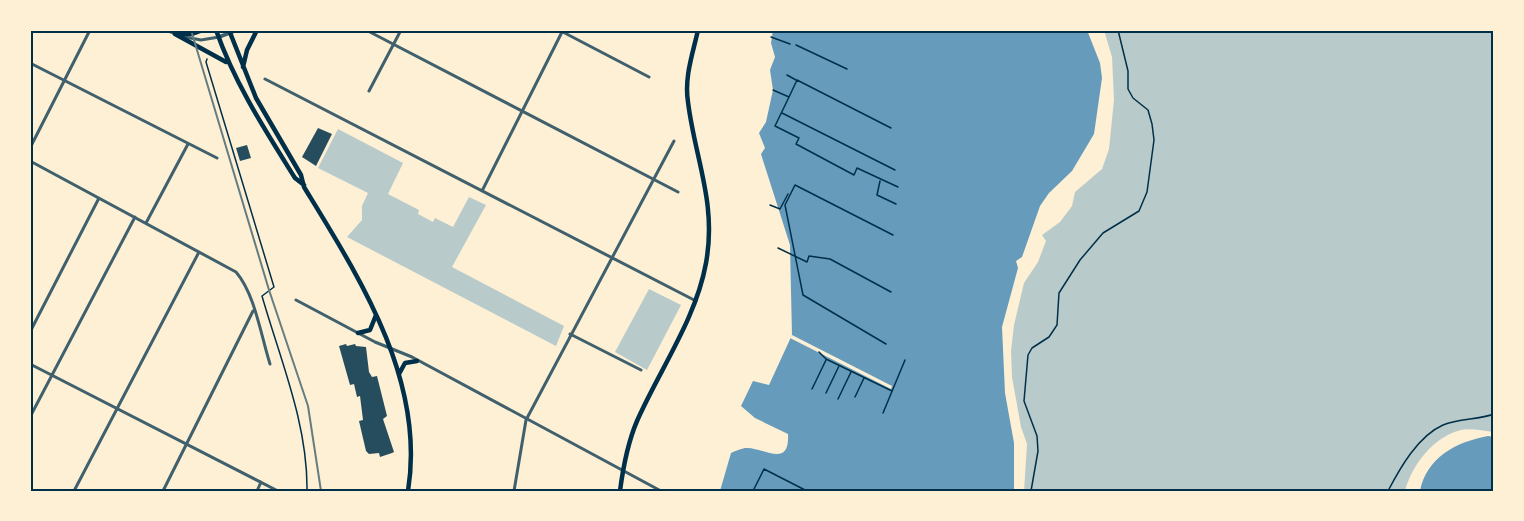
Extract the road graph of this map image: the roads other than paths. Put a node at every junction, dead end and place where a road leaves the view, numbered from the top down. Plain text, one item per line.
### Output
1 (90, 30) edge
2 (166, 30) edge
3 (203, 30) edge
4 (216, 30) edge
5 (237, 30) edge
6 (257, 30) edge
7 (366, 30) edge
8 (401, 30) edge
9 (561, 30) edge
10 (698, 30) edge
11 (230, 31) edge
12 (175, 34) junction
13 (219, 37) junction
14 (393, 45) junction
15 (30, 63) edge
16 (230, 66) junction
17 (243, 67) junction
18 (649, 76) dead end
19 (265, 79) dead end
20 (64, 81) junction
21 (369, 91) dead end
22 (522, 111) junction
23 (674, 141) dead end
24 (188, 144) junction
25 (30, 148) edge
26 (217, 158) dead end
27 (30, 161) edge
28 (654, 179) junction
29 (303, 185) junction
30 (482, 191) junction
31 (678, 192) dead end
32 (99, 198) junction
33 (135, 217) junction
34 (146, 223) junction
35 (199, 252) junction
36 (612, 258) junction
37 (296, 300) dead end
38 (696, 301) junction
39 (253, 311) junction
40 (376, 315) junction
41 (30, 332) edge
42 (358, 333) junction
43 (570, 334) junction
44 (388, 346) junction
45 (417, 361) junction
46 (30, 364) edge
47 (270, 364) dead end
48 (641, 370) dead end
49 (399, 374) junction
50 (51, 375) junction
51 (117, 409) junction
52 (30, 417) edge
53 (526, 420) junction
54 (188, 445) junction
55 (623, 471) junction
56 (261, 482) junction
57 (74, 491) edge
58 (163, 491) edge
59 (257, 491) edge
60 (278, 491) edge
61 (408, 491) edge
62 (514, 491) edge
63 (620, 491) edge
64 (661, 491) edge

1 - 20 street
2 - 12 street
3 - 12 main road
4 - 13 main road
5 - 11 street
6 - 17 main road
7 - 14 street
8 - 14 street
9 - 18 street
9 - 22 street
10 - 38 main road
11 - 13 street
11 - 17 main road
12 - 13 street
12 - 16 main road
13 - 16 main road
14 - 21 street
14 - 22 street
15 - 20 street
16 - 29 main road
17 - 29 main road
19 - 30 street
20 - 24 street
20 - 25 street
22 - 28 street
22 - 30 street
23 - 28 street
24 - 26 street
24 - 34 street
27 - 32 street
28 - 31 street
28 - 36 street
29 - 40 main road
30 - 36 street
32 - 33 street
32 - 41 street
33 - 34 street
33 - 50 street
34 - 35 street
35 - 39 street
35 - 51 street
36 - 38 street
36 - 43 street
37 - 42 street
38 - 55 main road
39 - 47 street
39 - 54 street
40 - 42 main road
40 - 44 main road
42 - 44 street
43 - 48 street
43 - 53 street
44 - 45 street
44 - 49 main road
45 - 49 main road
45 - 53 street
46 - 50 street
49 - 61 main road
50 - 51 street
50 - 52 street
51 - 54 street
51 - 57 street
53 - 55 street
53 - 62 street
54 - 56 street
54 - 58 street
55 - 63 main road
55 - 64 street
56 - 59 street
56 - 60 street

